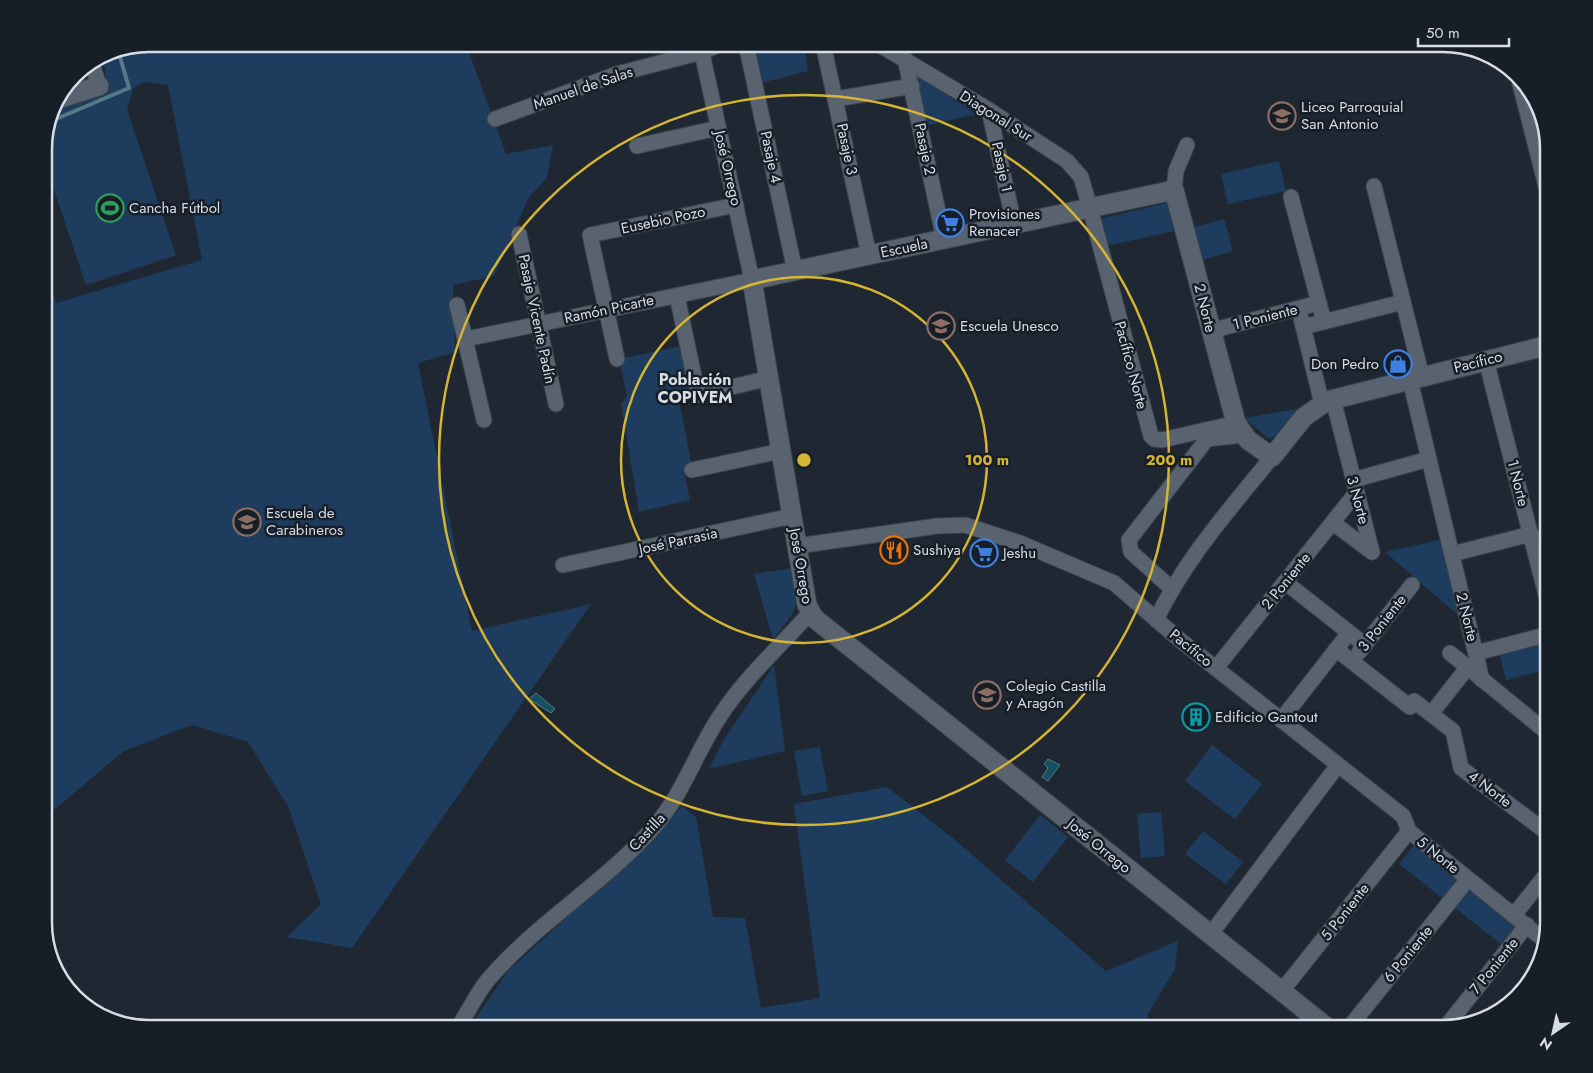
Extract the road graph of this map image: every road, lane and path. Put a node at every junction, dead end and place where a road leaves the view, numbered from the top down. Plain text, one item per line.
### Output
1 (825, 52) edge
2 (893, 52) edge
3 (686, 53) edge
4 (702, 53) edge
5 (748, 53) edge
6 (905, 59) junction
7 (94, 70) edge
8 (99, 86) joint
9 (912, 86) junction
10 (69, 95) edge
11 (836, 99) junction
12 (1527, 100) edge
13 (989, 110) junction
14 (495, 119) dead end
15 (718, 128) junction
16 (1540, 143) edge
17 (637, 146) dead end
18 (1187, 146) dead end
19 (1374, 186) dead end
20 (1174, 190) junction
21 (1291, 197) dead end
22 (736, 205) junction
23 (1090, 208) junction
24 (1014, 224) junction
25 (519, 234) dead end
26 (944, 239) junction
27 (869, 255) junction
28 (795, 271) junction
29 (752, 280) junction
30 (677, 296) junction
31 (1403, 302) junction
32 (1319, 303) junction
33 (457, 305) dead end
34 (1298, 309) junction
35 (608, 310) junction
36 (1324, 322) junction
37 (538, 324) junction
38 (1303, 327) junction
39 (1210, 331) junction
40 (466, 339) junction
41 (1540, 346) edge
42 (617, 359) dead end
43 (1486, 360) junction
44 (770, 378) junction
45 (1416, 378) junction
46 (1328, 401) junction
47 (556, 404) dead end
48 (484, 420) dead end
49 (1239, 429) junction
50 (781, 451) junction
51 (1272, 457) junction
52 (1429, 459) junction
53 (692, 470) dead end
54 (1355, 487) junction
55 (792, 516) junction
56 (1333, 523) junction
57 (1530, 534) junction
58 (797, 546) junction
59 (1452, 554) junction
60 (1540, 560) edge
61 (564, 565) dead end
62 (1286, 582) junction
63 (1412, 585) dead end
64 (1171, 588) junction
65 (810, 613) junction
66 (1156, 620) junction
67 (1349, 633) junction
68 (1540, 636) edge
69 (1365, 645) junction
70 (1336, 649) junction
71 (1450, 653) dead end
72 (1476, 653) junction
73 (1352, 661) junction
74 (1216, 668) junction
75 (1467, 668) junction
76 (1482, 680) junction
77 (1431, 714) junction
78 (1281, 720) junction
79 (1540, 727) edge
80 (1338, 765) junction
81 (1540, 827) edge
82 (1409, 831) junction
83 (1468, 879) junction
84 (1540, 882) edge
85 (1514, 915) junction
86 (1526, 925) junction
87 (1210, 935) junction
88 (1540, 937) edge
89 (1281, 992) junction
90 (1451, 1020) edge
91 (462, 1021) edge
92 (1319, 1021) edge
93 (1354, 1021) edge

1 - 11 street, Pasaje 3
2 - 6 street, Diagonal Sur
3 - 14 street, Manuel de Salas
4 - 15 street, José Orrego
5 - 28 street, Pasaje 4
6 - 9 street, Pasaje 2
6 - 13 street, Diagonal Sur
7 - 8 street
8 - 10 street
9 - 11 street
9 - 26 street, Pasaje 2
11 - 27 street, Pasaje 3
12 - 16 street
13 - 23 street, Diagonal Sur
13 - 24 street, Pasaje 1
15 - 17 street
15 - 22 street, José Orrego
18 - 20 street, 2 Norte
19 - 31 street, 2 Norte
20 - 23 street, Escuela
20 - 39 street, 2 Norte
21 - 32 street
22 - 29 street, José Orrego
22 - 35 street, Eusebio Pozo
23 - 24 street, Escuela
23 - 49 street, Pacífico Norte
24 - 26 street, Escuela
25 - 37 street, Pasaje Vicente Padín
26 - 27 street, Escuela
27 - 28 street, Escuela
28 - 29 street, Escuela
29 - 30 street, Ramón Picarte
29 - 44 street, José Orrego
30 - 35 street, Ramón Picarte
30 - 44 street
31 - 36 street, 1 Poniente
31 - 45 street, 2 Norte
32 - 34 street, 1 Poniente
32 - 36 street
33 - 40 street
34 - 38 street, 3 Norte
34 - 39 street, 1 Poniente
35 - 37 street, Ramón Picarte
35 - 42 street
36 - 38 street, 1 Poniente
37 - 40 street, Ramón Picarte
37 - 47 street, Pasaje Vicente Padín
38 - 46 street, 3 Norte
39 - 49 street, 2 Norte
40 - 48 street
41 - 43 street, Pacífico
43 - 45 street, Pacífico
43 - 57 street, 1 Norte
44 - 50 street, José Orrego
45 - 46 street, Pacífico
45 - 52 street, 2 Norte
46 - 51 street, Pacífico
46 - 54 street, 3 Norte
49 - 51 street
49 - 64 street
50 - 53 street
50 - 55 street, José Orrego
51 - 64 street, Pacífico
52 - 54 street
52 - 59 street, 2 Norte
54 - 56 street, 2 Poniente
54 - 56 street, 3 Norte
55 - 58 street, José Orrego
55 - 61 street, José Parrasia
56 - 62 street, 2 Poniente
57 - 59 street
57 - 60 street, 1 Norte
58 - 65 street, José Orrego
58 - 66 street
59 - 72 street, 2 Norte
62 - 67 street
62 - 74 street, 2 Poniente
63 - 69 street, 3 Poniente
64 - 66 street, Pacífico
65 - 87 street, José Orrego
65 - 91 street, Castilla
66 - 74 street, Pacífico
67 - 69 street
67 - 70 street, 3 Poniente
68 - 72 street
69 - 73 street, 3 Poniente
70 - 73 street, 4 Norte
70 - 78 street, 3 Poniente
71 - 75 street
72 - 76 street, 2 Norte
73 - 77 street, 4 Norte
74 - 78 street, Pacífico
75 - 76 street
75 - 77 street
76 - 79 street
77 - 81 street, 4 Norte
78 - 80 street, Pacífico
80 - 82 street, 5 Norte
80 - 87 street
82 - 83 street, 5 Norte
82 - 89 street, 5 Poniente
83 - 85 street, 5 Norte
83 - 93 street, 6 Poniente
84 - 85 street, 7 Poniente
85 - 86 street, 5 Norte
86 - 88 street, 5 Norte
86 - 90 street, 7 Poniente
87 - 89 street
89 - 92 street

